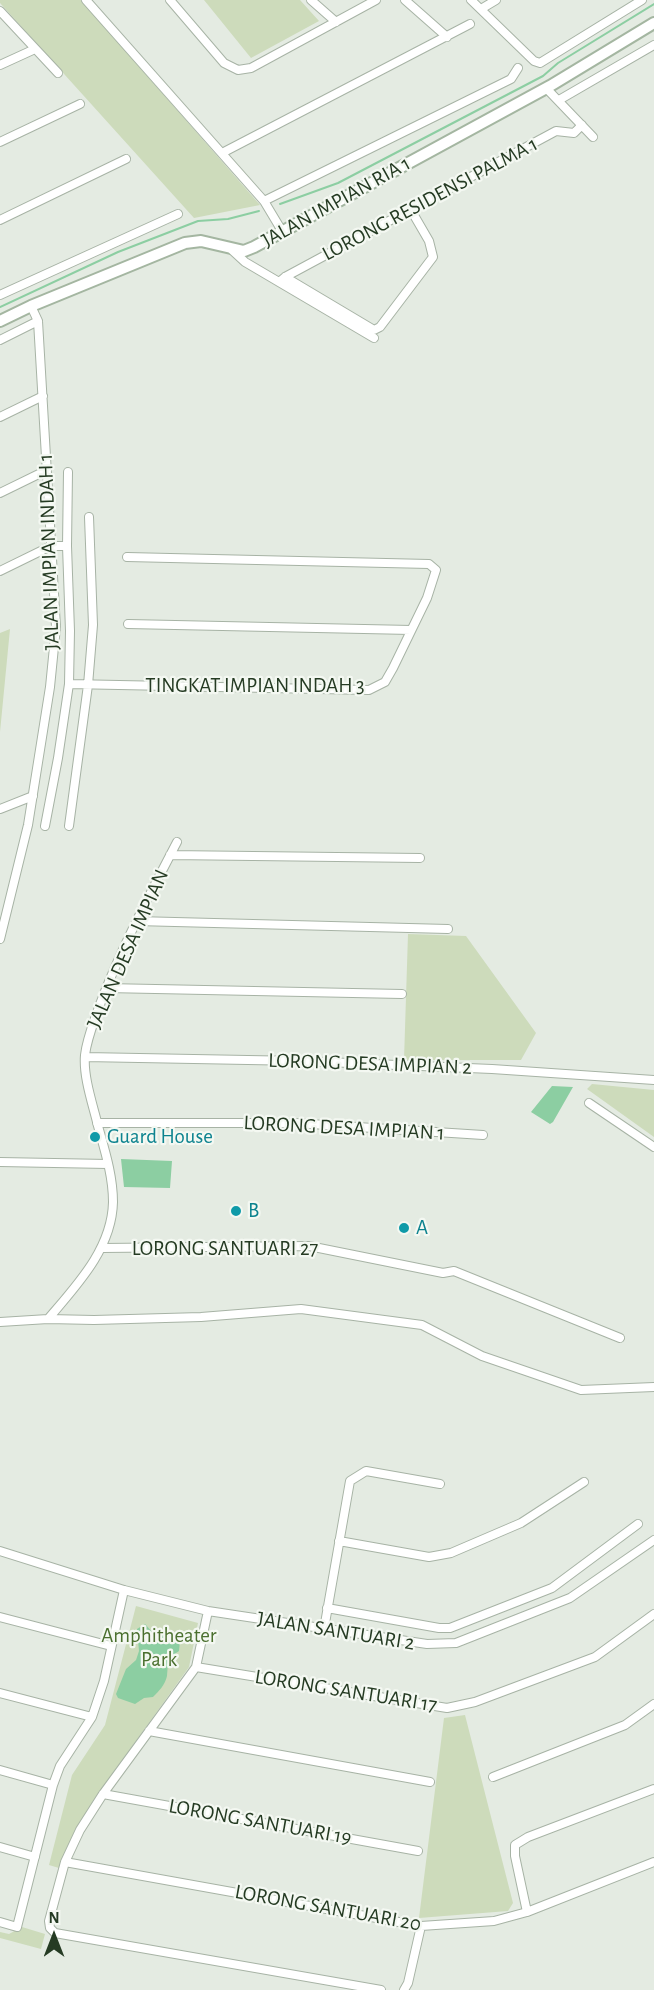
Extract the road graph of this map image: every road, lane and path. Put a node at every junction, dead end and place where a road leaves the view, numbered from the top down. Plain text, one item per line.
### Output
1 (86, 0) edge
2 (170, 0) edge
3 (311, 0) edge
4 (376, 0) edge
5 (405, 0) edge
6 (471, 0) edge
7 (496, 0) edge
8 (642, 0) edge
9 (481, 9) junction
10 (0, 11) edge
11 (336, 22) junction
12 (654, 23) edge
13 (470, 24) dead end
14 (447, 37) junction
15 (654, 45) edge
16 (35, 49) junction
17 (0, 65) edge
18 (518, 68) dead end
19 (57, 73) dead end
20 (546, 88) junction
21 (559, 100) junction
22 (80, 104) dead end
23 (582, 125) junction
24 (593, 136) dead end
25 (0, 142) edge
26 (222, 153) junction
27 (126, 159) dead end
28 (264, 201) junction
29 (411, 210) junction
30 (178, 214) dead end
31 (0, 220) edge
32 (282, 231) junction
33 (231, 248) junction
34 (282, 280) junction
35 (0, 295) edge
36 (31, 306) junction
37 (0, 321) edge
38 (38, 321) junction
39 (374, 338) dead end
40 (0, 340) edge
41 (43, 396) junction
42 (0, 417) edge
43 (47, 470) junction
44 (68, 472) dead end
45 (0, 493) edge
46 (89, 517) dead end
47 (51, 546) junction
48 (67, 546) junction
49 (127, 557) dead end
50 (0, 571) edge
51 (128, 624) dead end
52 (411, 630) junction
53 (69, 684) junction
54 (88, 685) junction
55 (33, 796) junction
56 (0, 809) edge
57 (45, 826) dead end
58 (69, 826) dead end
59 (177, 842) dead end
60 (170, 855) junction
61 (420, 858) dead end
62 (136, 921) junction
63 (2, 923) edge
64 (448, 929) dead end
65 (0, 939) edge
66 (106, 988) junction
67 (402, 994) dead end
68 (85, 1057) junction
69 (654, 1080) edge
70 (589, 1103) dead end
71 (97, 1123) junction
72 (483, 1135) dead end
73 (654, 1147) edge
74 (0, 1162) edge
75 (108, 1164) junction
76 (102, 1248) junction
77 (48, 1319) junction
78 (0, 1322) edge
79 (620, 1338) dead end
80 (654, 1387) edge
81 (584, 1482) dead end
82 (440, 1484) dead end
83 (638, 1524) dead end
84 (654, 1540) edge
85 (339, 1541) junction
86 (0, 1551) edge
87 (124, 1590) junction
88 (327, 1608) junction
89 (208, 1611) junction
90 (654, 1614) edge
91 (0, 1617) edge
92 (324, 1629) junction
93 (111, 1646) junction
94 (196, 1667) junction
95 (0, 1693) edge
96 (654, 1704) edge
97 (92, 1717) junction
98 (149, 1731) junction
99 (0, 1770) edge
100 (493, 1777) dead end
101 (429, 1782) dead end
102 (53, 1785) junction
103 (654, 1789) edge
104 (103, 1794) junction
105 (0, 1847) edge
106 (418, 1851) dead end
107 (35, 1857) junction
108 (65, 1862) junction
109 (654, 1862) edge
110 (527, 1912) junction
111 (0, 1923) edge
112 (421, 1926) junction
113 (381, 1990) edge
114 (404, 1990) edge

1 - 26 street
2 - 11 street
3 - 11 street
4 - 11 street
5 - 14 street
6 - 9 street
7 - 9 street
8 - 9 street
10 - 16 street
12 - 20 street, JALAN IMPIAN RIA 1
13 - 14 street
14 - 26 street
15 - 21 street
16 - 17 street
16 - 19 street
18 - 28 street
20 - 21 street
20 - 32 street, JALAN IMPIAN RIA 1
21 - 23 street
22 - 25 street
23 - 24 street
23 - 29 street, LORONG RESIDENSI PALMA 1
26 - 28 street
27 - 31 street
28 - 32 street
29 - 34 street, LORONG RESIDENSI PALMA 1
29 - 34 street
30 - 35 street
32 - 33 street, JALAN IMPIAN RIA 1
33 - 34 street
33 - 36 street, JALAN IMPIAN RIA 1
34 - 39 street
36 - 37 street, JALAN IMPIAN RIA 1
36 - 38 street, JALAN IMPIAN INDAH 1
38 - 40 street
38 - 41 street, JALAN IMPIAN INDAH 1
41 - 42 street
41 - 43 street, JALAN IMPIAN INDAH 1
43 - 45 street
43 - 47 street, JALAN IMPIAN INDAH 1
44 - 48 street, JALAN IMPIAN INDAH 1
46 - 54 street, JALAN IMPIAN INDAH 1
47 - 48 street
47 - 50 street
47 - 55 street, JALAN IMPIAN INDAH 1
48 - 53 street, JALAN IMPIAN INDAH 1
49 - 52 street, TINGKAT IMPIAN INDAH 3
51 - 52 street
52 - 54 street, TINGKAT IMPIAN INDAH 3
53 - 54 street, TINGKAT IMPIAN INDAH 3
53 - 57 street, JALAN IMPIAN INDAH 1
54 - 58 street, JALAN IMPIAN INDAH 1
55 - 56 street
55 - 63 street, JALAN IMPIAN INDAH 1
59 - 60 street, JALAN DESA IMPIAN
60 - 61 street
60 - 62 street, JALAN DESA IMPIAN
62 - 64 street
62 - 66 street, JALAN DESA IMPIAN
63 - 65 street, JALAN IMPIAN INDAH 1
66 - 67 street
66 - 68 street, JALAN DESA IMPIAN
68 - 69 street, LORONG DESA IMPIAN 2
68 - 71 street, JALAN DESA IMPIAN
70 - 73 street
71 - 72 street, LORONG DESA IMPIAN 1
71 - 75 street, JALAN DESA IMPIAN
74 - 75 street
75 - 76 street, JALAN DESA IMPIAN
76 - 77 street
76 - 79 street, LORONG SANTUARI 27
77 - 78 street
77 - 80 street
81 - 85 street
82 - 85 street
83 - 88 street
84 - 92 street, JALAN SANTUARI 2
85 - 88 street
86 - 87 street, JALAN SANTUARI 2
87 - 89 street, JALAN SANTUARI 2
87 - 93 street
88 - 92 street
89 - 92 street, JALAN SANTUARI 2
89 - 94 street
90 - 94 street, LORONG SANTUARI 17
91 - 93 street
93 - 97 street
94 - 98 street
95 - 97 street
96 - 100 street
97 - 102 street
98 - 101 street
98 - 104 street
99 - 102 street
102 - 107 street
103 - 110 street
104 - 106 street, LORONG SANTUARI 19
104 - 108 street
105 - 107 street
107 - 111 street
108 - 112 street, LORONG SANTUARI 20
108 - 113 street
109 - 110 street, LORONG SANTUARI 20
110 - 112 street, LORONG SANTUARI 20
112 - 114 street

